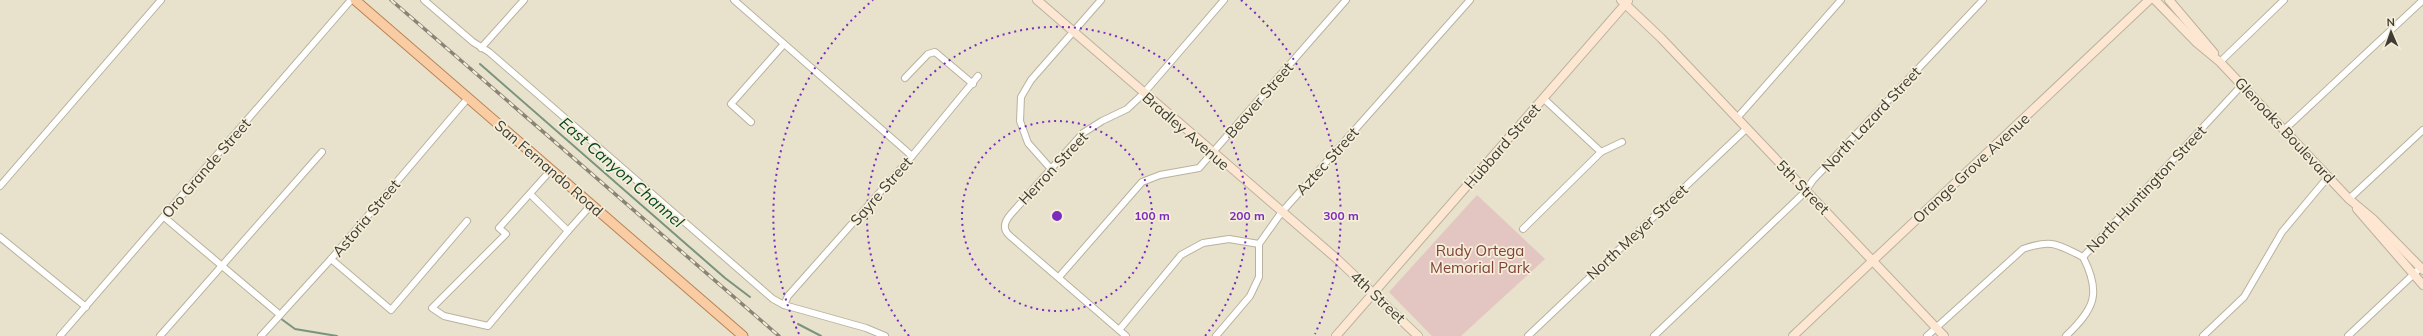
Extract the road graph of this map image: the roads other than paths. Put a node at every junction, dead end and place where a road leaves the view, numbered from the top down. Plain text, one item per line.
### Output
1 (161, 0) edge
2 (351, 0) edge
3 (355, 0) edge
4 (424, 0) edge
5 (524, 0) edge
6 (734, 0) edge
7 (1037, 0) edge
8 (1101, 0) edge
9 (1224, 0) edge
10 (1346, 0) edge
11 (1470, 0) edge
12 (1841, 0) edge
13 (1982, 0) edge
14 (2149, 0) edge
15 (2155, 0) edge
16 (2168, 0) edge
17 (2284, 0) edge
18 (1625, 1) edge
19 (2422, 1) edge
20 (1074, 32) junction
21 (784, 44) junction
22 (481, 48) junction
23 (2220, 62) junction
24 (978, 76) dead end
25 (905, 78) dead end
26 (973, 84) junction
27 (2242, 85) junction
28 (1143, 94) junction
29 (468, 98) junction
30 (1543, 98) junction
31 (1737, 118) junction
32 (751, 122) dead end
33 (1747, 128) junction
34 (2284, 130) junction
35 (2423, 130) edge
36 (1622, 142) dead end
37 (322, 152) dead end
38 (1601, 152) junction
39 (1213, 153) junction
40 (912, 156) junction
41 (1051, 169) junction
42 (551, 170) junction
43 (2328, 177) junction
44 (0, 186) edge
45 (1806, 190) junction
46 (530, 194) junction
47 (2349, 199) junction
48 (591, 205) junction
49 (1282, 213) junction
50 (164, 217) junction
51 (468, 221) dead end
52 (1523, 229) dead end
53 (568, 231) junction
54 (0, 236) edge
55 (1259, 244) junction
56 (2083, 257) junction
57 (331, 258) junction
58 (1337, 259) joint
59 (1874, 260) junction
60 (221, 266) junction
61 (2422, 268) edge
62 (2413, 274) junction
63 (1059, 277) junction
64 (2423, 285) edge
65 (1374, 292) junction
66 (784, 305) junction
67 (86, 307) junction
68 (279, 314) junction
69 (1936, 328) junction
70 (1119, 330) junction
71 (60, 336) edge
72 (160, 336) edge
73 (260, 336) edge
74 (743, 336) edge
75 (885, 336) edge
76 (1126, 336) edge
77 (1216, 336) edge
78 (1336, 336) edge
79 (1418, 336) edge
80 (1528, 336) edge
81 (1654, 336) edge
82 (1793, 336) edge
83 (1927, 336) edge
84 (1944, 336) edge
85 (2066, 336) edge
86 (2203, 336) edge
87 (2348, 336) edge

1 - 44 street
2 - 50 street, Oro Grande Street
3 - 29 main road, San Fernando Road
4 - 22 street
5 - 22 street
6 - 21 street
7 - 20 street, Bradley Avenue
8 - 20 street
9 - 28 street, Herron Street
10 - 39 street, Beaver Street
11 - 49 street, Aztec Street
12 - 31 street
13 - 45 street, North Lazard Street
14 - 59 street, Orange Grove Avenue
15 - 23 street, Glenoaks Boulevard
16 - 23 street, Glenoaks Boulevard
17 - 23 street
18 - 30 street, Hubbard Street
18 - 31 street, 5th Street
19 - 34 street
20 - 28 street, Bradley Avenue
20 - 41 street
21 - 32 street
21 - 40 street
22 - 66 street
23 - 27 street, Glenoaks Boulevard
24 - 26 street, Sayre Street
25 - 26 street
26 - 40 street, Sayre Street
27 - 34 street, Glenoaks Boulevard
27 - 56 street, North Huntington Street
28 - 39 street, Bradley Avenue
28 - 41 street, Herron Street
29 - 42 main road, San Fernando Road
29 - 57 street, Astoria Street
30 - 38 street
30 - 65 street, Hubbard Street
31 - 33 street, 5th Street
33 - 45 street, 5th Street
33 - 80 street, North Meyer Street
34 - 43 street, Glenoaks Boulevard
35 - 47 street
36 - 38 street
37 - 60 street
38 - 52 street
39 - 49 street, Bradley Avenue
39 - 63 street, Beaver Street
40 - 66 street, Sayre Street
41 - 63 street, Herron Street
42 - 46 street
42 - 48 main road, San Fernando Road
43 - 47 street, Glenoaks Boulevard
43 - 86 street
45 - 59 street, 5th Street
45 - 81 street, North Lazard Street
46 - 53 street
46 - 53 street
47 - 61 street, Glenoaks Boulevard
47 - 62 street, Glenoaks Boulevard
48 - 53 street
48 - 74 main road, San Fernando Road
49 - 55 street, Aztec Street
49 - 58 street, Bradley Avenue
50 - 60 street
50 - 67 street, Oro Grande Street
51 - 57 street
54 - 67 street
55 - 70 street
55 - 77 street
56 - 69 street, North Huntington Street
56 - 85 street
57 - 68 street, Astoria Street
58 - 65 street, 4th Street
59 - 69 street, 5th Street
59 - 82 street, Orange Grove Avenue
60 - 68 street
60 - 72 street
61 - 62 street
62 - 64 street, Glenoaks Boulevard
62 - 87 street
63 - 70 street
65 - 78 street, Hubbard Street
65 - 79 street, 4th Street
66 - 75 street
67 - 71 street, Oro Grande Street
68 - 73 street, Astoria Street
69 - 83 street, North Huntington Street
69 - 84 street, 5th Street
70 - 76 street

